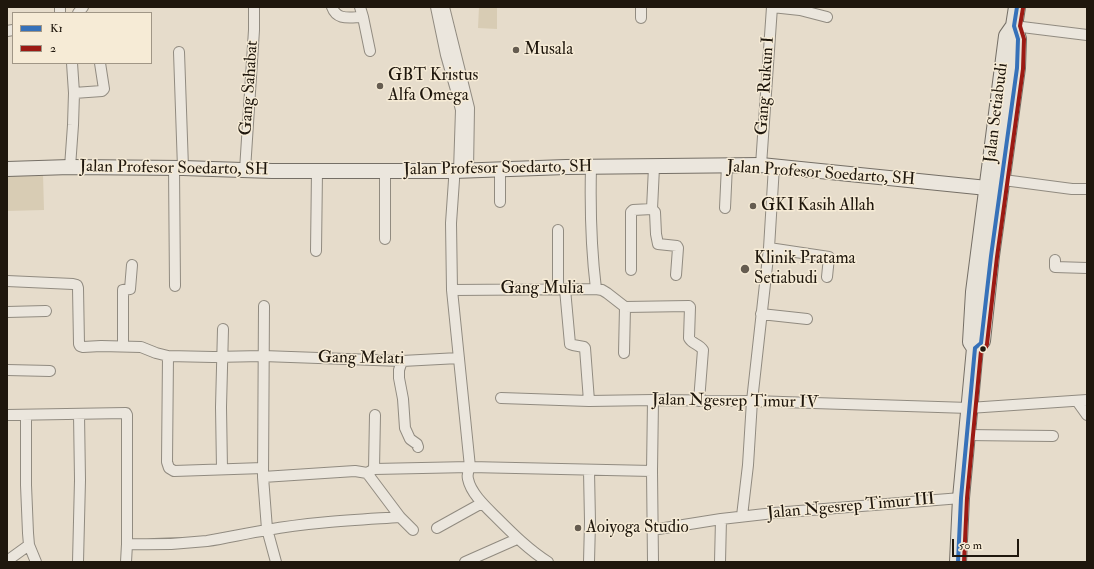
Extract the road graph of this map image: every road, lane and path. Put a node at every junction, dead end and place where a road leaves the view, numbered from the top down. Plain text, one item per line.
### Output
1 (254, 7) edge
2 (332, 7) edge
3 (360, 7) edge
4 (436, 7) edge
5 (444, 7) edge
6 (641, 7) edge
7 (772, 7) edge
8 (1017, 7) edge
9 (363, 17) junction
10 (827, 17) dead end
11 (641, 18) dead end
12 (1014, 26) junction
13 (1087, 35) edge
14 (370, 51) dead end
15 (179, 52) dead end
16 (451, 54) junction
17 (72, 64) edge
18 (100, 64) edge
19 (74, 93) junction
20 (727, 165) junction
21 (768, 166) junction
22 (70, 167) junction
23 (591, 167) junction
24 (654, 167) junction
25 (179, 168) junction
26 (7, 169) edge
27 (500, 169) junction
28 (245, 170) junction
29 (317, 171) junction
30 (386, 171) junction
31 (460, 171) junction
32 (994, 184) junction
33 (1087, 189) edge
34 (500, 202) dead end
35 (726, 208) dead end
36 (652, 209) junction
37 (558, 230) dead end
38 (385, 239) dead end
39 (769, 248) junction
40 (316, 251) dead end
41 (1055, 260) dead end
42 (132, 265) dead end
43 (1087, 268) edge
44 (631, 270) dead end
45 (676, 275) dead end
46 (827, 277) dead end
47 (7, 281) edge
48 (175, 286) dead end
49 (562, 289) junction
50 (596, 289) junction
51 (452, 290) junction
52 (264, 306) dead end
53 (625, 307) junction
54 (46, 311) dead end
55 (7, 312) edge
56 (761, 314) junction
57 (807, 319) dead end
58 (223, 329) dead end
59 (123, 346) junction
60 (624, 353) dead end
61 (168, 356) junction
62 (263, 356) junction
63 (223, 357) junction
64 (459, 358) junction
65 (402, 361) junction
66 (7, 370) edge
67 (50, 371) dead end
68 (501, 398) dead end
69 (653, 400) junction
70 (1082, 400) edge
71 (588, 401) junction
72 (699, 401) junction
73 (752, 401) junction
74 (969, 408) junction
75 (1086, 412) edge
76 (79, 414) junction
77 (7, 415) edge
78 (26, 415) junction
79 (375, 415) dead end
80 (966, 436) junction
81 (1053, 436) dead end
82 (418, 447) dead end
83 (470, 467) junction
84 (222, 469) junction
85 (371, 471) junction
86 (589, 471) junction
87 (263, 472) junction
88 (652, 472) junction
89 (961, 498) junction
90 (482, 503) junction
91 (742, 516) junction
92 (400, 517) junction
93 (721, 519) junction
94 (437, 528) dead end
95 (268, 530) junction
96 (413, 530) dead end
97 (652, 530) junction
98 (518, 539) junction
99 (128, 544) junction
100 (29, 545) junction
101 (544, 561) edge
102 (7, 562) edge
103 (36, 562) edge
104 (78, 562) edge
105 (126, 562) edge
106 (276, 562) edge
107 (465, 562) edge
108 (589, 562) edge
109 (653, 562) edge
110 (720, 562) edge
111 (958, 562) edge

1 - 28 street, Gang Sahabat
2 - 9 street
3 - 9 street
4 - 16 street
5 - 16 street
6 - 11 street
7 - 10 street
7 - 21 street, Gang Rukun I
8 - 12 highway, Jalan Setiabudi
9 - 14 street
12 - 13 street
12 - 32 highway, Jalan Setiabudi
15 - 25 street
16 - 31 street
17 - 19 street
18 - 19 street
19 - 22 street
20 - 21 main road, Jalan Profesor Soedarto, SH
20 - 24 main road, Jalan Profesor Soedarto, SH
20 - 35 street
21 - 32 main road, Jalan Profesor Soedarto, SH
21 - 39 street, Gang Rukun I
22 - 25 main road, Jalan Profesor Soedarto, SH
22 - 26 main road, Jalan Profesor Soedarto, SH
23 - 24 main road, Jalan Profesor Soedarto, SH
23 - 27 main road, Jalan Profesor Soedarto, SH
23 - 50 street
24 - 36 street
25 - 28 main road, Jalan Profesor Soedarto, SH
25 - 48 street
27 - 31 main road, Jalan Profesor Soedarto, SH
27 - 34 street
28 - 29 main road, Jalan Profesor Soedarto, SH
29 - 30 main road, Jalan Profesor Soedarto, SH
29 - 40 street
30 - 31 main road, Jalan Profesor Soedarto, SH
30 - 38 street
31 - 51 street
32 - 33 street
32 - 74 highway, Jalan Setiabudi
36 - 44 street
36 - 45 street
37 - 49 street
39 - 46 street
39 - 56 street, Gang Rukun I
41 - 43 street
42 - 59 street
47 - 59 street
49 - 50 street, Gang Mulia
49 - 51 street, Gang Mulia
49 - 71 street
50 - 53 street, Gang Mulia
51 - 64 street
52 - 62 street
53 - 60 street
53 - 72 street
54 - 55 street
56 - 57 street
56 - 73 street, Jalan Ngesrep Timur III
58 - 63 street
59 - 61 street
61 - 63 street, Gang Melati
61 - 84 street
62 - 63 street, Gang Melati
62 - 65 street, Gang Melati
62 - 87 street
63 - 84 street
64 - 65 street, Gang Melati
64 - 83 street
65 - 82 street
66 - 67 street
68 - 71 street, Jalan Ngesrep Timur IV
69 - 71 street, Jalan Ngesrep Timur IV
69 - 72 street, Jalan Ngesrep Timur IV
69 - 88 street
70 - 74 street, Jalan Ngesrep Timur IV
70 - 75 street
72 - 73 street, Jalan Ngesrep Timur IV
73 - 74 street, Jalan Ngesrep Timur IV
73 - 91 street, Jalan Ngesrep Timur III
74 - 80 highway, Jalan Setiabudi
76 - 78 street
76 - 99 street
76 - 104 street
77 - 78 street
78 - 100 street
79 - 85 street
80 - 81 street
80 - 89 highway, Jalan Setiabudi
83 - 85 street
83 - 86 street
83 - 90 street
84 - 87 street
85 - 87 street
85 - 92 street
86 - 88 street
86 - 108 street
87 - 95 street
88 - 97 street
89 - 91 street, Jalan Ngesrep Timur III
89 - 111 highway, Jalan Setiabudi
90 - 94 street
90 - 98 street
91 - 93 street, Jalan Ngesrep Timur III
92 - 95 street
92 - 96 street
93 - 97 street, Jalan Ngesrep Timur III
93 - 110 street
95 - 99 street
95 - 106 street
97 - 109 street
98 - 101 street
98 - 107 street
99 - 105 street
100 - 102 street
100 - 103 street

